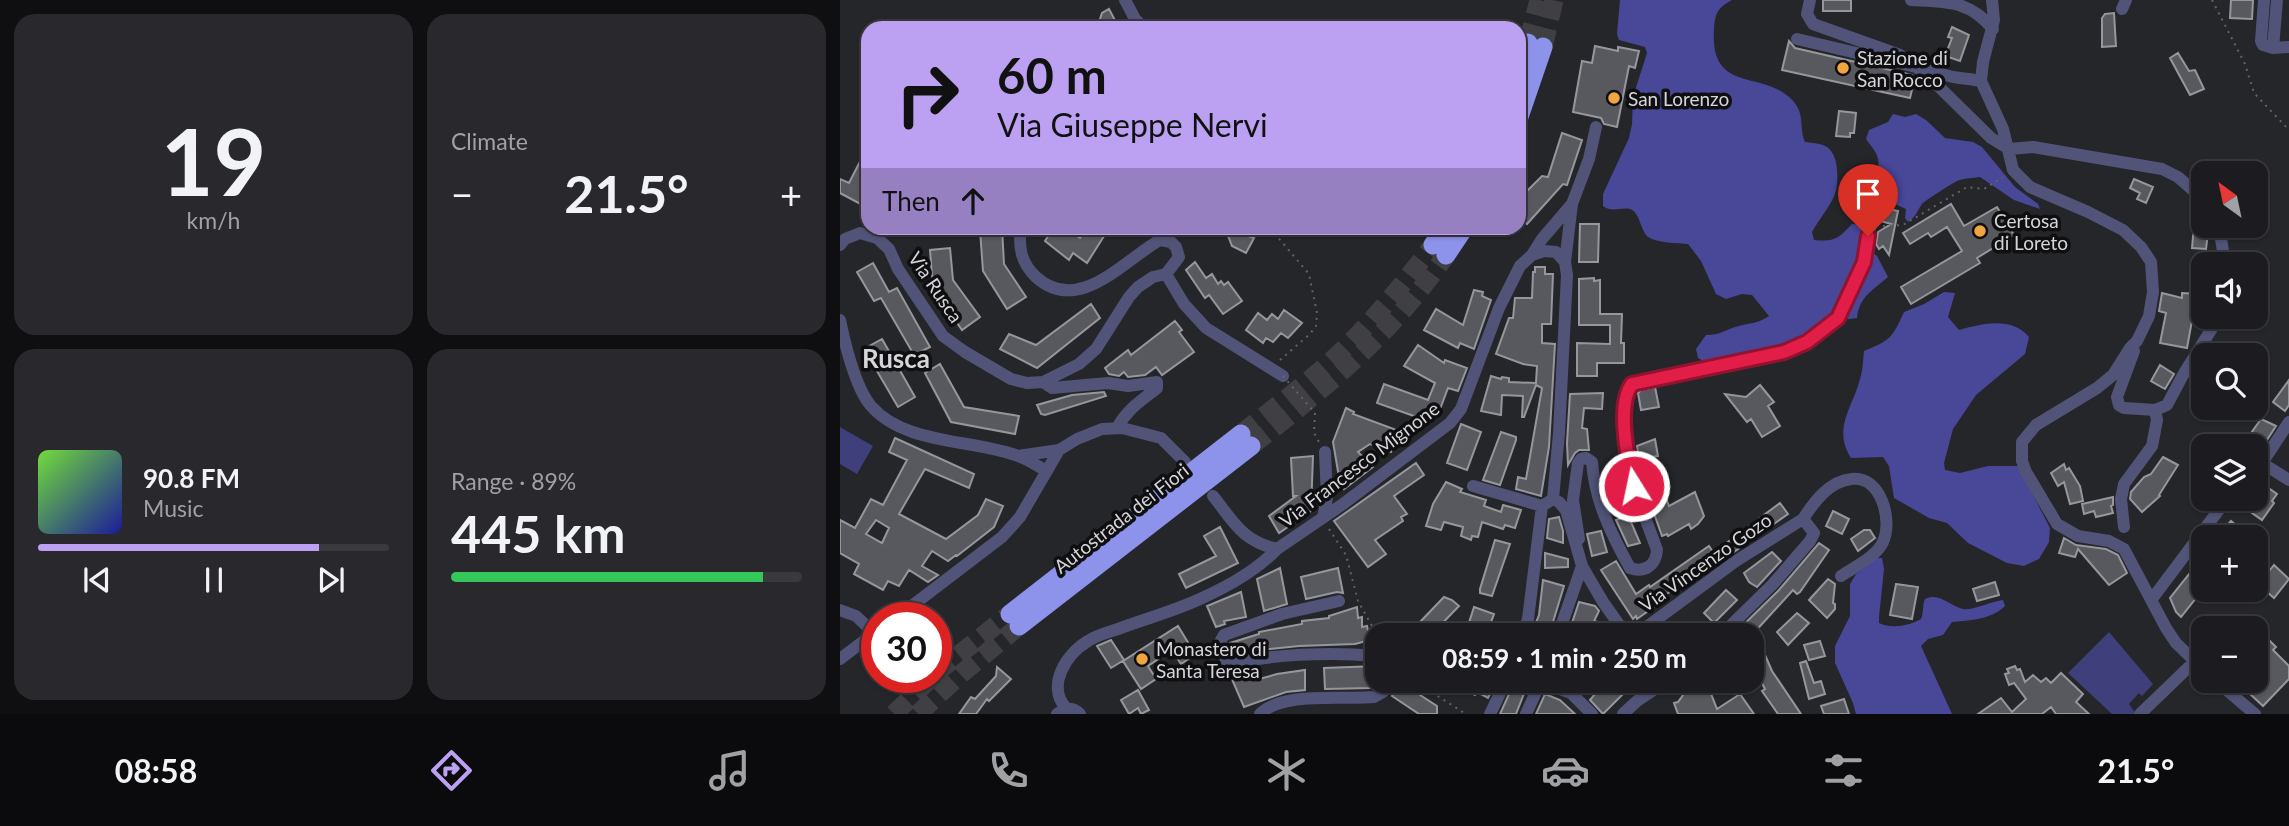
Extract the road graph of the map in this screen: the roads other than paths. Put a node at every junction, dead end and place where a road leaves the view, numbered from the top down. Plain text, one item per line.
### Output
1 (1125, 0) edge
2 (1810, 0) edge
3 (1912, 0) edge
4 (1979, 0) edge
5 (1992, 0) edge
6 (2264, 0) edge
7 (2277, 0) edge
8 (1137, 21) edge
9 (1989, 24) junction
10 (1797, 39) dead end
11 (2289, 47) edge
12 (2273, 48) junction
13 (1526, 61) edge
14 (1981, 81) junction
15 (1526, 86) edge
16 (1597, 127) dead end
17 (2009, 149) junction
18 (2191, 188) edge
19 (1572, 204) junction
20 (1875, 210) dead end
21 (861, 233) edge
22 (867, 235) edge
23 (1020, 235) edge
24 (1443, 235) edge
25 (1456, 235) edge
26 (840, 245) edge
27 (1532, 255) junction
28 (1565, 262) junction
29 (1166, 274) junction
30 (840, 320) edge
31 (2212, 329) edge
32 (2137, 341) junction
33 (1283, 376) road end
34 (1043, 382) junction
35 (2155, 410) junction
36 (2289, 422) edge
37 (1117, 428) junction
38 (1246, 440) tunnel mouth
39 (1059, 450) junction
40 (1325, 452) road end
41 (1018, 456) junction
42 (1185, 462) dead end
43 (1047, 471) junction
44 (2289, 480) edge
45 (1473, 486) dead end
46 (1213, 496) dead end
47 (1547, 502) junction
48 (2218, 511) edge
49 (1803, 519) junction
50 (1325, 522) junction
51 (2124, 527) dead end
52 (1277, 549) junction
53 (1577, 550) junction
54 (1582, 566) junction
55 (1841, 576) dead end
56 (2152, 599) junction
57 (1339, 601) dead end
58 (917, 602) edge
59 (840, 610) edge
60 (861, 620) edge
61 (1015, 620) tunnel mouth
62 (1526, 623) edge
63 (1562, 623) edge
64 (1733, 623) edge
65 (861, 643) edge
66 (1365, 655) edge
67 (2191, 657) edge
68 (840, 659) edge
69 (2191, 673) edge
70 (1381, 693) edge
71 (1500, 693) edge
72 (1536, 693) edge
73 (1571, 693) edge
74 (1649, 693) edge
75 (2230, 693) edge
76 (1061, 711) edge
77 (1080, 714) edge
78 (1260, 714) edge
79 (1490, 714) edge
80 (1526, 714) edge
81 (1592, 714) edge
82 (1623, 714) edge
83 (2140, 714) edge
84 (2255, 714) edge

1 - 8 street
2 - 14 street
3 - 9 street
4 - 9 street
5 - 9 street
6 - 12 street
7 - 12 street
9 - 14 street
10 - 17 street
11 - 12 street
13 - 15 highway
14 - 17 street
16 - 19 street, Via Francesco Mignone
17 - 18 street
17 - 32 street
19 - 27 street, Via Francesco Mignone
19 - 28 street, Via Francesco Mignone
20 - 53 street
21 - 26 street, Via Rusca
22 - 34 street, Via Rusca
23 - 29 street
24 - 25 highway
27 - 28 street
27 - 50 street, Via Francesco Mignone
28 - 47 street, Via Francesco Mignone
29 - 33 street
29 - 34 street
30 - 41 street
31 - 35 street
32 - 35 street
32 - 56 street
34 - 37 street, Via Rusca
35 - 51 street
36 - 44 street
37 - 39 street
37 - 42 street
38 - 61 highway, Autostrada dei Fiori
39 - 41 street
39 - 43 street
40 - 50 street
41 - 43 street
43 - 58 street
45 - 47 street
46 - 52 street, Via Francesco Mignone
47 - 53 street
47 - 62 street, Via Francesco Mignone
48 - 56 street
49 - 54 street, Via Vincenzo Gozo
49 - 55 street
49 - 64 street
50 - 52 street, Via Francesco Mignone
52 - 76 street, Via Francesco Mignone
53 - 54 street
54 - 63 street
56 - 67 street
57 - 66 street
59 - 60 street
65 - 68 street
69 - 83 street
70 - 78 street
71 - 79 street
72 - 80 street
73 - 81 street
74 - 82 street
75 - 84 street
76 - 77 street

